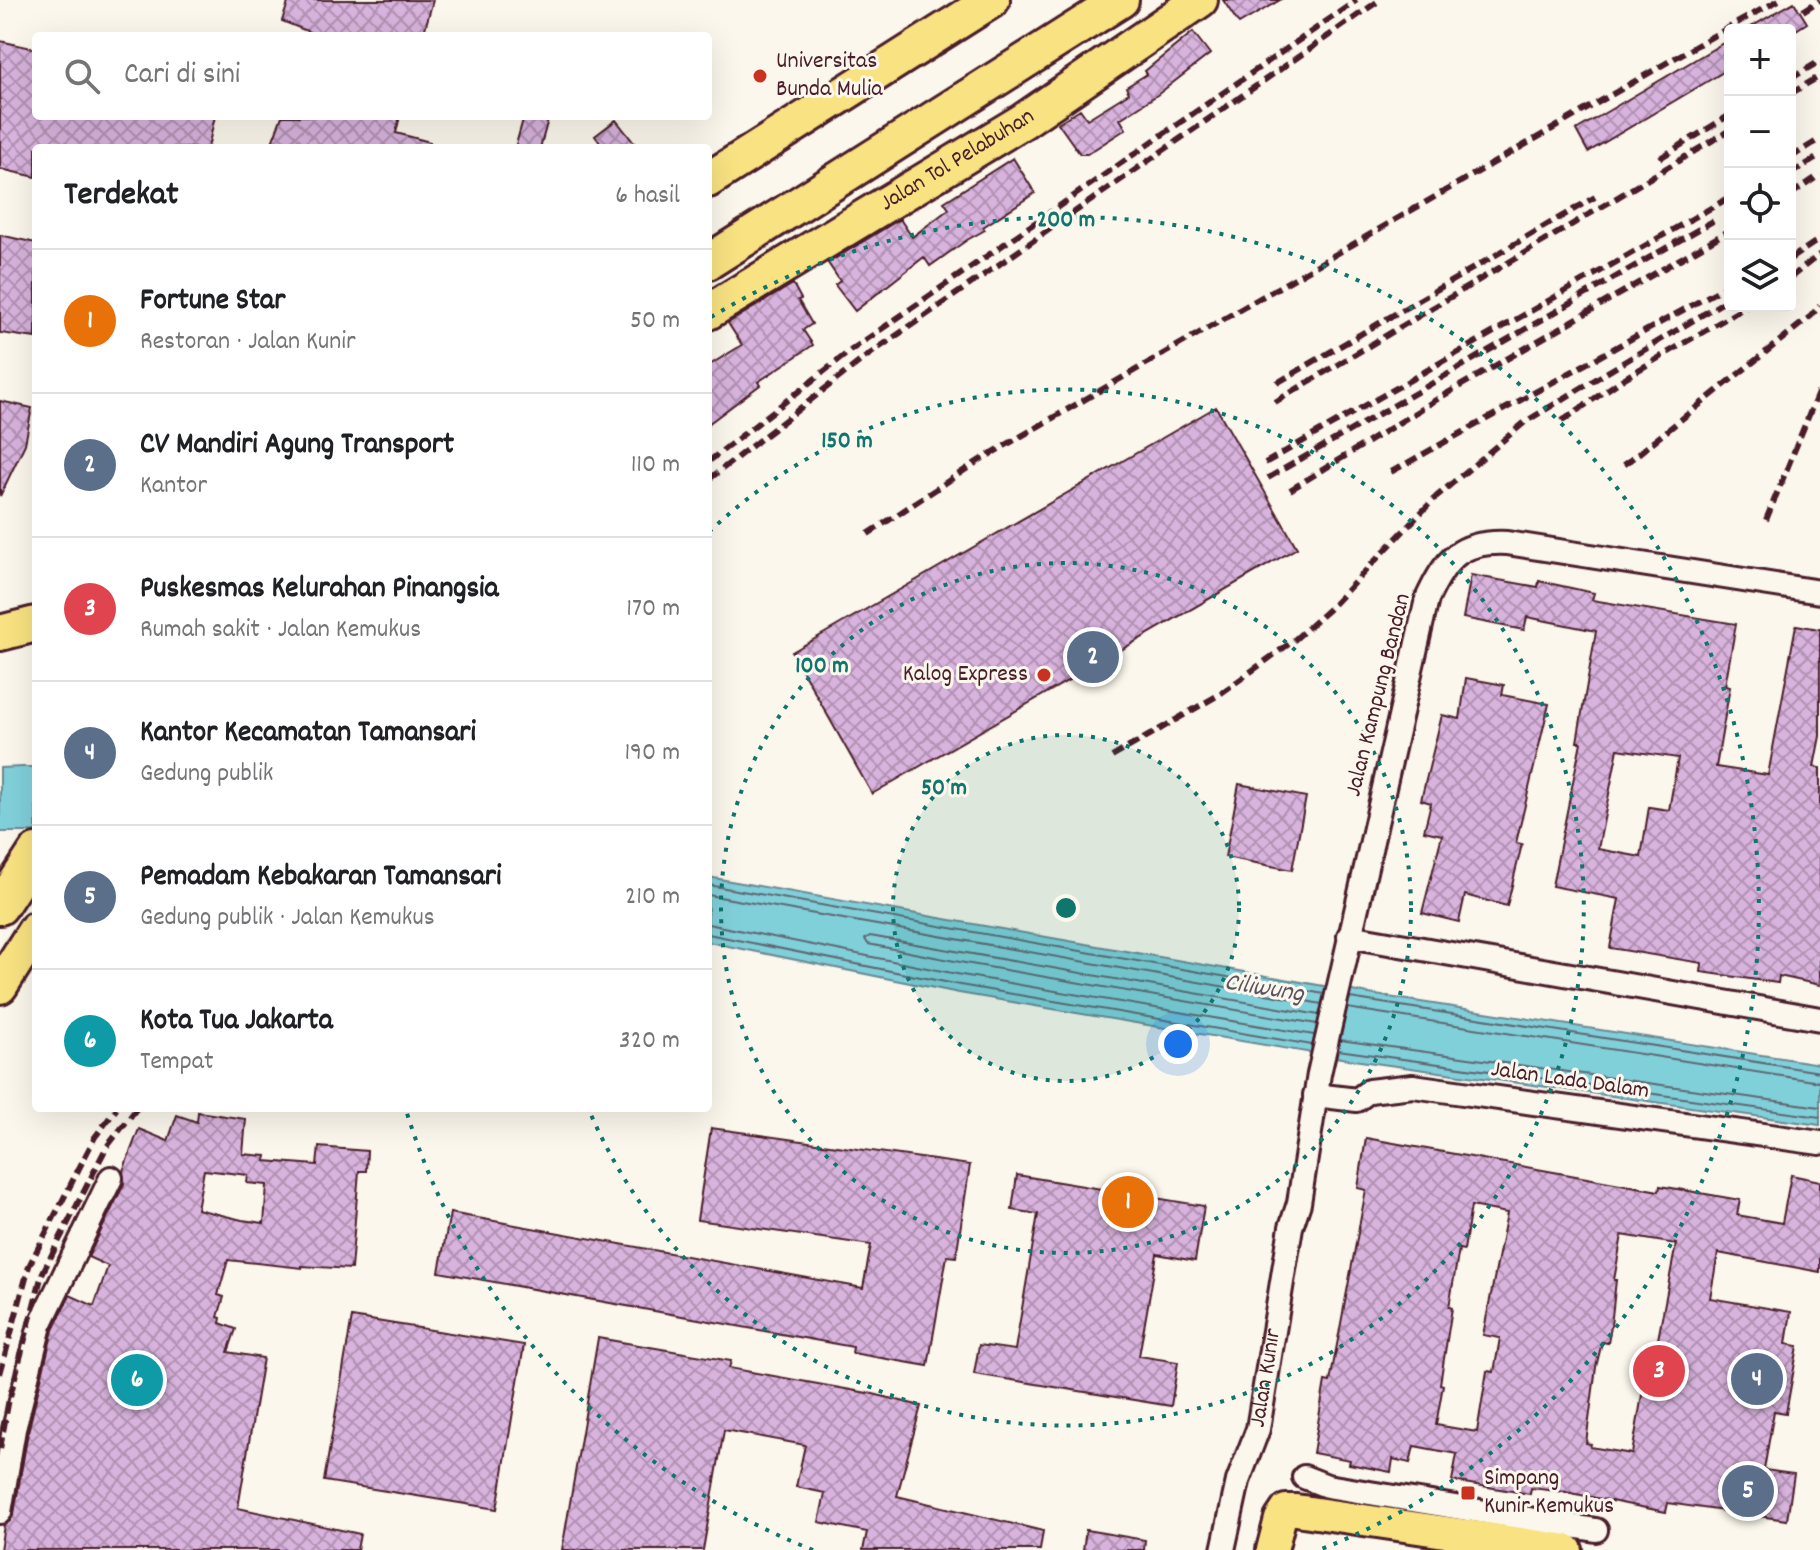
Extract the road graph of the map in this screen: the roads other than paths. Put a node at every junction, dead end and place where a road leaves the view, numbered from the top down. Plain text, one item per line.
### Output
1 (992, 0) edge
2 (1121, 0) edge
3 (1200, 0) edge
4 (712, 177) edge
5 (712, 259) edge
6 (712, 310) edge
7 (1820, 592) edge
8 (32, 625) edge
9 (0, 633) edge
10 (32, 858) edge
11 (0, 907) edge
12 (32, 935) edge
13 (1349, 936) junction
14 (1342, 967) joint
15 (0, 986) edge
16 (1820, 1019) edge
17 (1317, 1084) junction
18 (1820, 1143) edge
19 (111, 1178) dead end
20 (1299, 1203) junction
21 (1304, 1477) dead end
22 (0, 1512) edge
23 (1596, 1530) dead end
24 (1223, 1550) edge
25 (1235, 1550) edge
26 (1272, 1550) edge
27 (1567, 1550) edge

1 - 4 highway
2 - 5 highway, Jalan Tol Pelabuhan
3 - 6 highway, Jalan Tol Pelabuhan
7 - 13 street, Jalan Kampung Bandan
8 - 9 highway
10 - 11 highway
12 - 15 highway
13 - 14 street, Jalan Kampung Bandan
13 - 16 street
14 - 17 street, Jalan Kunir
17 - 18 street, Jalan Lada Dalam
17 - 20 street, Jalan Kunir
19 - 22 street
20 - 24 street, Jalan Kunir
20 - 25 street, Jalan Kunir
21 - 23 street
26 - 27 main road

